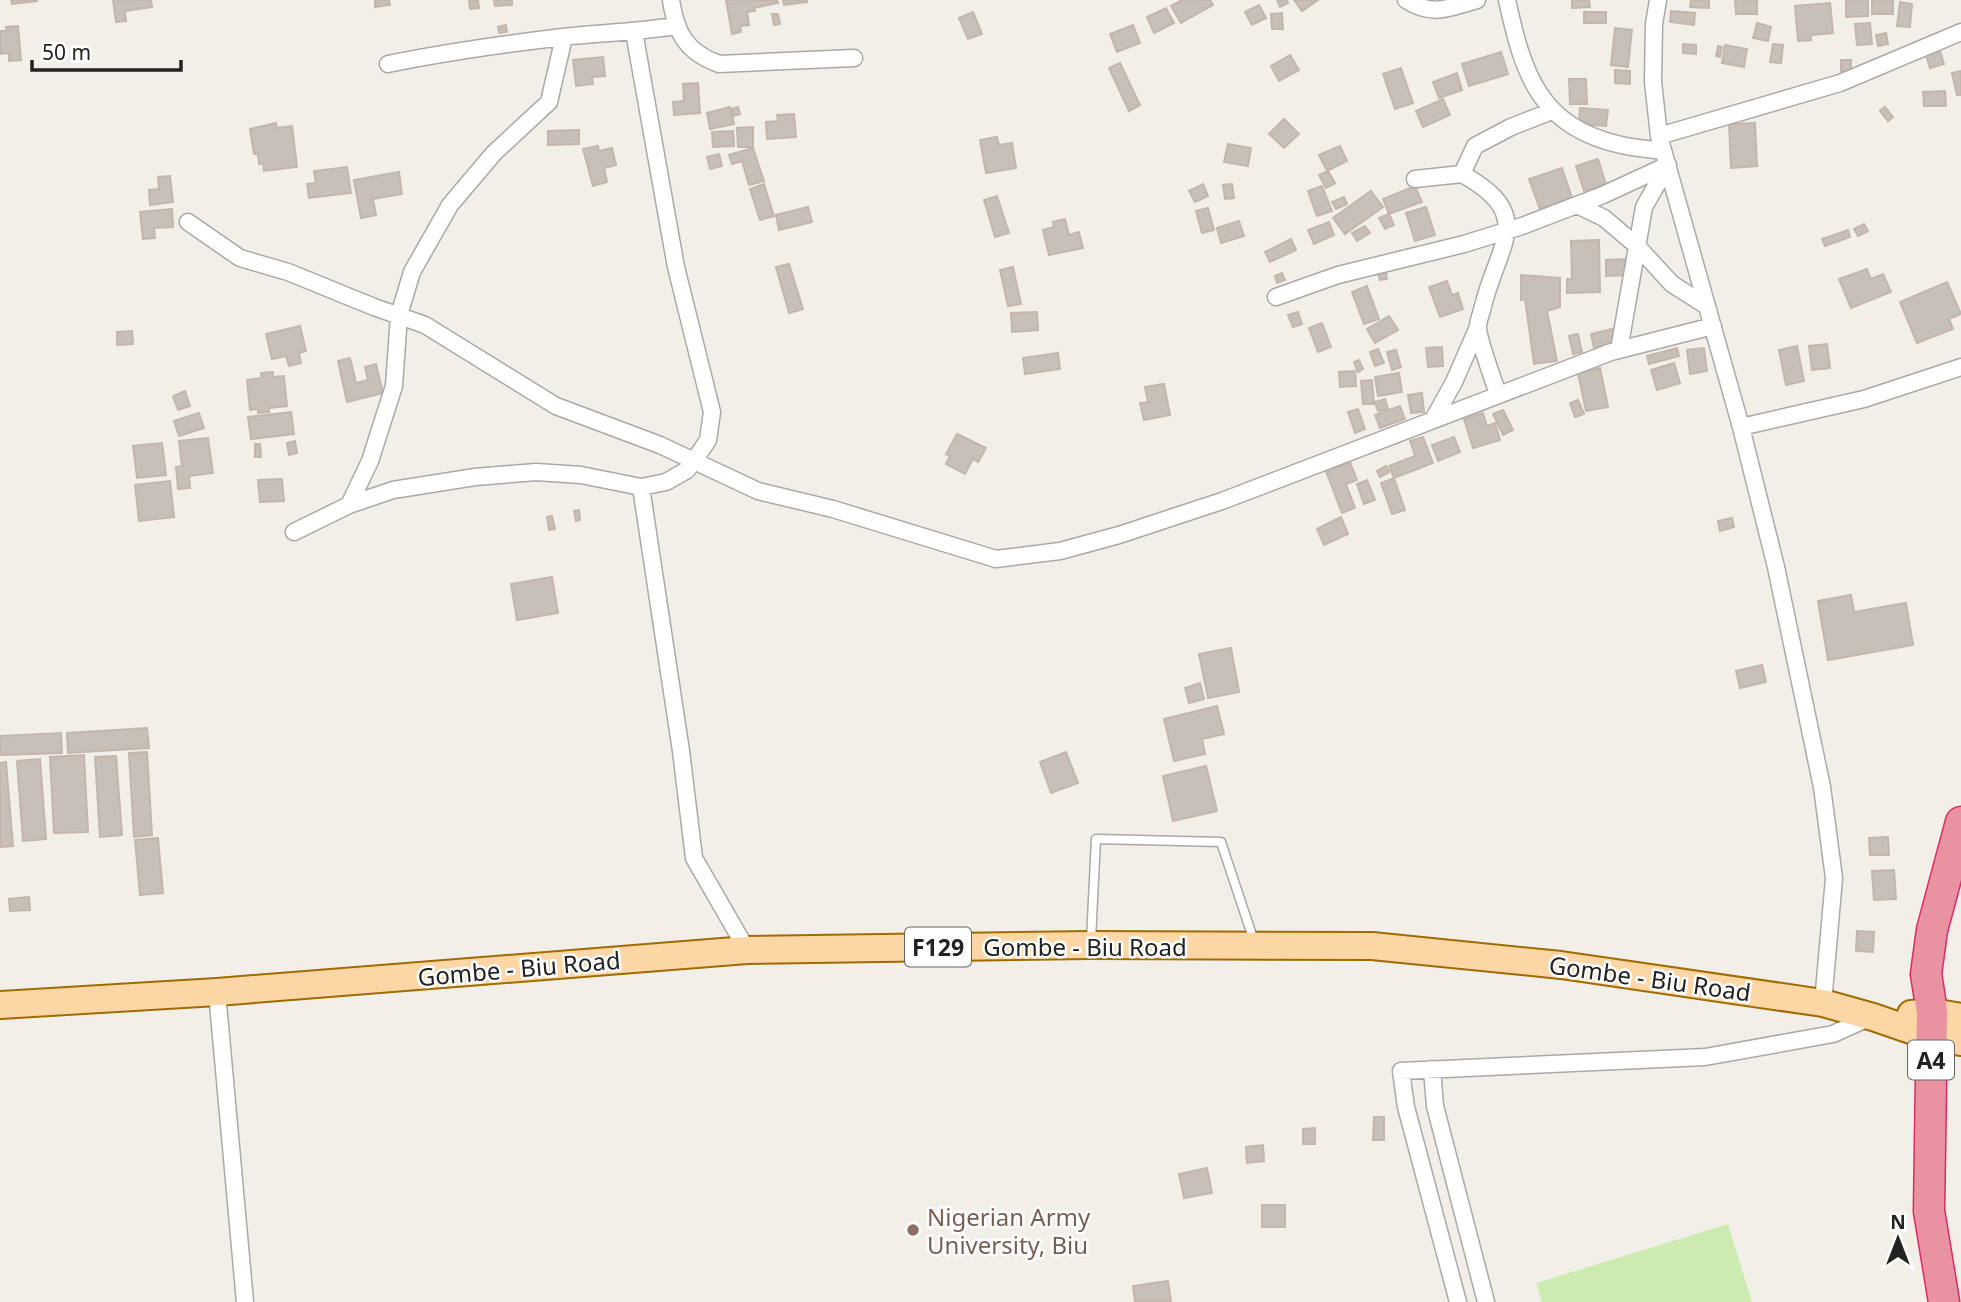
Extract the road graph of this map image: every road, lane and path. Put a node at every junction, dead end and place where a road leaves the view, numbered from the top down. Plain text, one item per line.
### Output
1 (671, 0) edge
2 (1406, 0) edge
3 (1477, 0) edge
4 (1507, 0) edge
5 (1658, 0) edge
6 (675, 26) junction
7 (634, 32) junction
8 (1961, 32) edge
9 (564, 37) junction
10 (854, 58) dead end
11 (388, 64) dead end
12 (1552, 111) junction
13 (1663, 151) junction
14 (1462, 174) junction
15 (1415, 179) dead end
16 (1577, 205) junction
17 (188, 222) dead end
18 (1508, 230) junction
19 (1637, 246) junction
20 (1276, 297) dead end
21 (1705, 305) junction
22 (400, 315) junction
23 (1713, 326) junction
24 (1478, 327) junction
25 (1619, 350) junction
26 (1961, 367) edge
27 (1497, 394) junction
28 (1434, 418) junction
29 (1741, 427) junction
30 (694, 461) junction
31 (641, 486) junction
32 (349, 505) junction
33 (294, 532) dead end
34 (1961, 822) edge
35 (1090, 945) junction
36 (1256, 947) junction
37 (747, 950) junction
38 (217, 992) junction
39 (1823, 1003) junction
40 (0, 1004) edge
41 (1873, 1017) junction
42 (1961, 1017) edge
43 (1931, 1024) junction
44 (1961, 1042) edge
45 (1432, 1069) junction
46 (245, 1302) edge
47 (1458, 1302) edge
48 (1486, 1302) edge
49 (1944, 1302) edge

1 - 6 street
2 - 3 street
4 - 12 street
5 - 13 street
6 - 7 street
6 - 10 street
7 - 9 street
7 - 30 street
8 - 13 street
9 - 11 street
9 - 22 street
12 - 13 street
12 - 14 street
13 - 16 street
13 - 19 street
13 - 21 street
14 - 15 street
14 - 18 street
16 - 18 street
16 - 19 street
17 - 22 street
18 - 20 street
18 - 24 street
19 - 21 street
19 - 25 street
21 - 23 street
22 - 30 street
22 - 32 street
23 - 25 street
23 - 29 street
24 - 27 street
24 - 28 street
25 - 27 street
26 - 29 street
27 - 28 street
28 - 30 street
29 - 39 street
30 - 31 street
31 - 32 street
31 - 37 street
32 - 33 street
34 - 43 highway, A4
35 - 36 main road, Gombe - Biu Road / F129
35 - 36 lane
35 - 37 main road, Gombe - Biu Road / F129
36 - 39 main road, Gombe - Biu Road / F129
37 - 38 main road, Gombe - Biu Road / F129
38 - 40 main road, Gombe - Biu Road / F129
38 - 46 street
39 - 41 main road, Gombe - Biu Road / F129
41 - 43 main road, Gombe - Biu Road / F129
41 - 45 street
42 - 43 main road, F129
43 - 44 main road, F129
43 - 49 highway, A4
45 - 47 street
45 - 48 street

